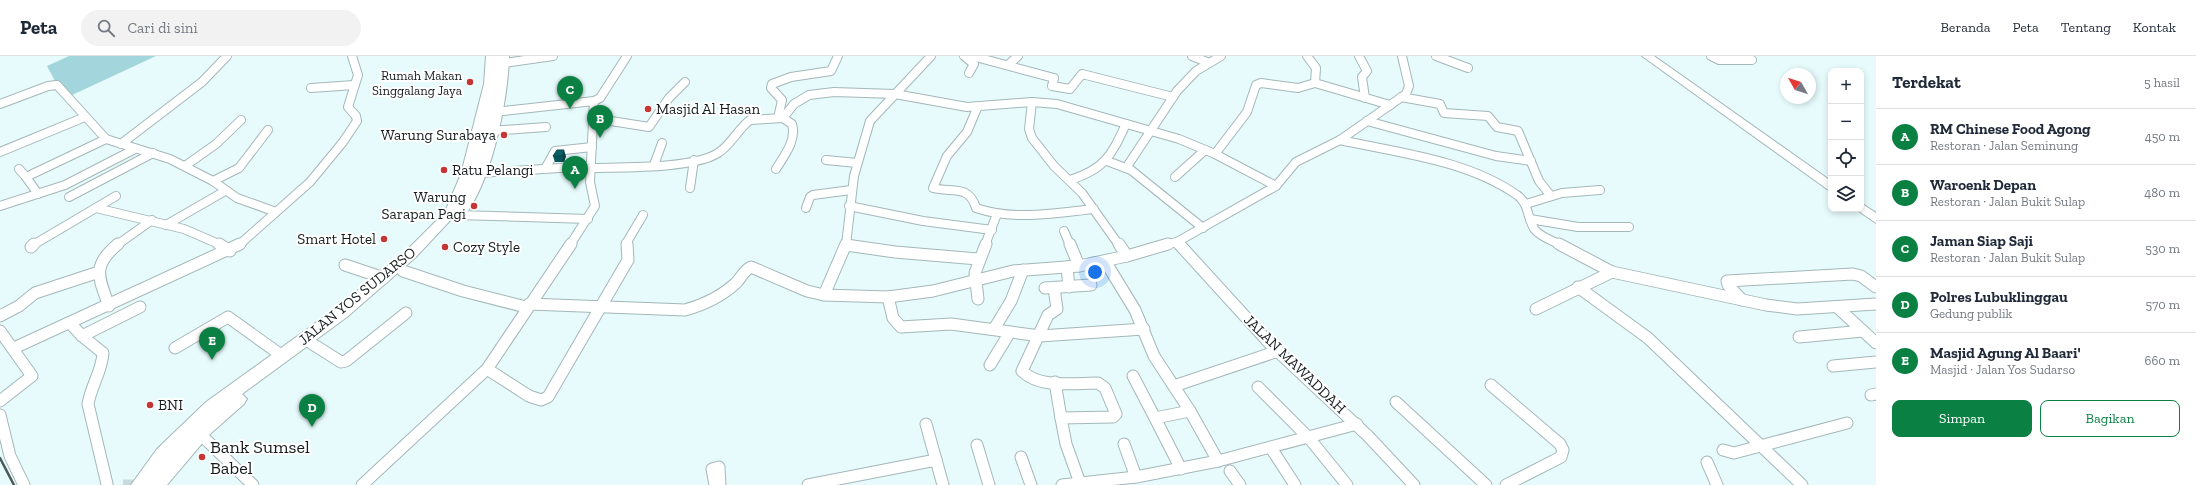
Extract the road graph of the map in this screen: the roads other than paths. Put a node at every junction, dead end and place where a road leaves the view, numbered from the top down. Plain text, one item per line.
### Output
1 (227, 56) edge
2 (352, 56) edge
3 (553, 56) edge
4 (627, 56) edge
5 (838, 56) edge
6 (930, 56) edge
7 (964, 56) edge
8 (972, 56) edge
9 (1018, 56) edge
10 (1192, 56) edge
11 (1221, 56) edge
12 (1307, 56) edge
13 (1358, 56) edge
14 (1402, 56) edge
15 (1436, 56) edge
16 (1647, 56) edge
17 (1711, 56) edge
18 (499, 58) edge
19 (1752, 60) dead end
20 (1206, 62) junction
21 (1008, 66) junction
22 (1468, 68) dead end
23 (969, 73) dead end
24 (685, 82) dead end
25 (1315, 83) junction
26 (354, 85) junction
27 (310, 88) dead end
28 (1063, 88) junction
29 (895, 94) junction
30 (1172, 97) junction
31 (1401, 97) junction
32 (1365, 98) junction
33 (594, 101) junction
34 (1032, 102) junction
35 (0, 104) edge
36 (1058, 104) junction
37 (1390, 105) junction
38 (978, 106) junction
39 (489, 113) junction
40 (85, 117) junction
41 (778, 118) junction
42 (241, 120) dead end
43 (1367, 121) junction
44 (593, 124) junction
45 (1126, 124) junction
46 (546, 127) dead end
47 (268, 130) dead end
48 (1151, 130) junction
49 (490, 131) junction
50 (106, 139) junction
51 (1340, 140) junction
52 (662, 143) dead end
53 (121, 144) junction
54 (592, 147) junction
55 (135, 149) junction
56 (1205, 150) junction
57 (0, 152) edge
58 (153, 153) junction
59 (1215, 154) junction
60 (694, 160) junction
61 (826, 160) dead end
62 (1531, 161) junction
63 (1107, 162) junction
64 (858, 163) junction
65 (654, 165) junction
66 (185, 166) junction
67 (591, 167) junction
68 (1126, 168) junction
69 (19, 169) dead end
70 (545, 169) junction
71 (776, 169) dead end
72 (479, 173) junction
73 (26, 177) junction
74 (1175, 177) dead end
75 (1070, 180) junction
76 (213, 181) junction
77 (1828, 184) edge
78 (1276, 186) junction
79 (690, 188) dead end
80 (851, 190) junction
81 (1600, 190) dead end
82 (225, 191) junction
83 (38, 194) junction
84 (116, 196) dead end
85 (1551, 196) junction
86 (69, 197) dead end
87 (1526, 204) junction
88 (0, 206) edge
89 (848, 206) junction
90 (96, 208) junction
91 (806, 208) dead end
92 (1094, 209) junction
93 (1864, 209) edge
94 (276, 212) junction
95 (997, 214) junction
96 (458, 215) junction
97 (643, 215) dead end
98 (588, 219) junction
99 (1530, 219) junction
100 (1876, 219) edge
101 (152, 220) junction
102 (166, 225) junction
103 (1629, 227) dead end
104 (1203, 228) junction
105 (992, 230) junction
106 (1064, 231) dead end
107 (435, 236) junction
108 (1177, 242) junction
109 (846, 245) junction
110 (31, 247) dead end
111 (230, 251) junction
112 (1126, 256) junction
113 (978, 259) junction
114 (1105, 262) junction
115 (345, 265) dead end
116 (1079, 266) junction
117 (1067, 267) junction
118 (1023, 270) junction
119 (402, 271) junction
120 (99, 272) junction
121 (1612, 272) junction
122 (384, 278) junction
123 (975, 281) junction
124 (1091, 285) dead end
125 (1069, 286) junction
126 (1578, 287) junction
127 (1876, 287) edge
128 (824, 295) junction
129 (888, 297) junction
130 (978, 299) dead end
131 (1742, 300) junction
132 (1876, 304) edge
133 (527, 305) junction
134 (109, 306) junction
135 (140, 307) dead end
136 (1837, 307) junction
137 (600, 308) junction
138 (1536, 309) dead end
139 (406, 313) dead end
140 (0, 316) edge
141 (70, 323) junction
142 (1144, 329) junction
143 (994, 330) junction
144 (0, 331) edge
145 (1863, 331) junction
146 (1010, 332) junction
147 (82, 336) junction
148 (1040, 336) junction
149 (1799, 338) dead end
150 (311, 343) junction
151 (1876, 343) edge
152 (14, 348) junction
153 (175, 348) dead end
154 (1278, 351) junction
155 (281, 355) junction
156 (1876, 362) edge
157 (990, 365) dead end
158 (1833, 366) dead end
159 (487, 369) junction
160 (1133, 376) dead end
161 (1055, 382) junction
162 (1491, 385) dead end
163 (1174, 386) junction
164 (1258, 387) dead end
165 (0, 402) edge
166 (1396, 402) dead end
167 (217, 410) junction
168 (1190, 411) junction
169 (0, 415) edge
170 (1061, 418) junction
171 (1156, 418) junction
172 (926, 424) dead end
173 (1357, 424) junction
174 (1847, 424) dead end
175 (200, 434) junction
176 (1309, 438) junction
177 (1124, 444) dead end
178 (977, 445) dead end
179 (1762, 447) junction
180 (1271, 448) junction
181 (1723, 450) dead end
182 (1021, 457) dead end
183 (936, 460) junction
184 (1218, 461) junction
185 (1707, 462) dead end
186 (1181, 469) junction
187 (1230, 471) dead end
188 (1131, 480) edge
189 (107, 484) edge
190 (1083, 484) edge
191 (24, 485) edge
192 (134, 485) edge
193 (140, 485) edge
194 (156, 485) edge
195 (253, 485) edge
196 (362, 485) edge
197 (715, 485) edge
198 (720, 485) edge
199 (808, 485) edge
200 (944, 485) edge
201 (989, 485) edge
202 (1031, 485) edge
203 (1062, 485) edge
204 (1240, 485) edge
205 (1295, 485) edge
206 (1348, 485) edge
207 (1414, 485) edge
208 (1486, 485) edge
209 (1506, 485) edge
210 (1717, 485) edge
211 (1802, 485) edge

1 - 53 street
2 - 26 street
3 - 18 street
4 - 33 street
5 - 41 street
6 - 29 street
7 - 23 street
8 - 21 street
9 - 21 street
10 - 20 street
11 - 20 street
12 - 25 street
13 - 32 street
14 - 31 street
15 - 22 street
16 - 77 main road
17 - 19 street
18 - 39 highway, JALAN YOS SUDARSO
20 - 30 street
21 - 28 street
24 - 44 street
25 - 32 street
25 - 59 street
26 - 27 street
26 - 94 street
28 - 30 street
28 - 36 street
29 - 38 street
29 - 41 street
29 - 64 street
30 - 48 street
31 - 37 street
31 - 62 street
32 - 37 street
33 - 39 street
33 - 44 street
34 - 36 street
34 - 38 street
34 - 75 street
35 - 40 street
36 - 45 street
37 - 43 street
38 - 95 street
39 - 49 highway, JALAN YOS SUDARSO
39 - 107 highway, JALAN YOS SUDARSO
40 - 50 street
40 - 57 street
41 - 60 street
41 - 71 street
42 - 66 street
43 - 51 street
43 - 62 street
44 - 54 street
45 - 48 street
45 - 63 street
46 - 49 street
47 - 76 street
48 - 56 street
48 - 68 street
49 - 72 highway, JALAN YOS SUDARSO
50 - 53 street
50 - 73 street
51 - 78 street
51 - 87 street
52 - 65 street
53 - 55 street
54 - 67 street
54 - 70 street
55 - 58 street
55 - 83 street
56 - 59 street
56 - 74 street
58 - 66 street
58 - 86 street
59 - 78 street
60 - 65 street
60 - 79 street
61 - 64 street
62 - 85 street
63 - 68 street
63 - 75 street
64 - 80 street
65 - 67 street
66 - 76 street
67 - 70 street
67 - 98 street
68 - 104 street
69 - 73 street
70 - 72 street
72 - 96 highway, JALAN YOS SUDARSO
73 - 83 street
75 - 92 street
76 - 82 street
78 - 104 street
80 - 89 street
80 - 91 street
81 - 85 street
82 - 94 street
82 - 102 street
83 - 88 street
84 - 90 street
85 - 87 street
87 - 99 street
89 - 105 street
89 - 109 street
90 - 101 street
90 - 110 street
92 - 95 street
92 - 112 street
93 - 100 main road
94 - 111 street
95 - 105 street
96 - 98 street
96 - 107 highway, JALAN YOS SUDARSO
97 - 137 street
98 - 133 street
99 - 103 street
99 - 121 street
101 - 102 street
101 - 120 street
102 - 111 street
104 - 108 street
105 - 113 street
106 - 116 street
107 - 119 highway, JALAN YOS SUDARSO
107 - 122 highway, JALAN YOS SUDARSO
108 - 112 street
108 - 154 street, JALAN MAWADDAH
109 - 113 street
109 - 128 street
111 - 134 street
112 - 114 street
113 - 123 street
114 - 116 street
114 - 142 street
115 - 122 street
116 - 117 street
117 - 118 street
117 - 125 street
118 - 123 street
118 - 143 street
119 - 133 street
119 - 150 highway, JALAN YOS SUDARSO
120 - 134 street
120 - 140 street
121 - 126 street
121 - 131 street
122 - 155 highway, JALAN YOS SUDARSO
123 - 129 street
123 - 130 street
124 - 125 street
125 - 148 street
126 - 138 street
126 - 179 street
127 - 131 street
128 - 129 street
128 - 137 street
129 - 143 street
131 - 136 street
132 - 136 street
133 - 137 street
133 - 159 street
134 - 141 street
135 - 147 street
136 - 145 street
137 - 159 street
139 - 150 street
141 - 147 street
141 - 152 street
142 - 148 street
142 - 163 street
143 - 146 street
144 - 152 street
145 - 149 street
145 - 151 street
146 - 148 street
146 - 157 street
147 - 189 street
148 - 161 street
150 - 167 highway, JALAN YOS SUDARSO
152 - 165 street
153 - 155 street
154 - 163 street
154 - 173 street, JALAN MAWADDAH
155 - 167 highway, JALAN YOS SUDARSO
156 - 158 street
159 - 196 street
160 - 171 street
161 - 170 street
161 - 170 street
162 - 209 street
163 - 168 street
164 - 176 street
166 - 208 street
167 - 175 highway, JALAN YOS SUDARSO
167 - 193 highway, JALAN YOS SUDARSO
168 - 171 street
168 - 184 street
169 - 191 street
170 - 190 street
171 - 186 street
172 - 183 street
173 - 176 street
173 - 207 street, JALAN MAWADDAH
174 - 179 street
175 - 194 highway, JALAN YOS SUDARSO
175 - 195 street
176 - 180 street
176 - 206 street
177 - 188 street
178 - 201 street
179 - 181 street
179 - 211 street
180 - 184 street
180 - 205 street
182 - 202 street
183 - 199 street
183 - 200 street
184 - 186 street
185 - 210 street
186 - 188 street
187 - 204 street
188 - 190 street
190 - 203 street
192 - 193 street
197 - 198 street

